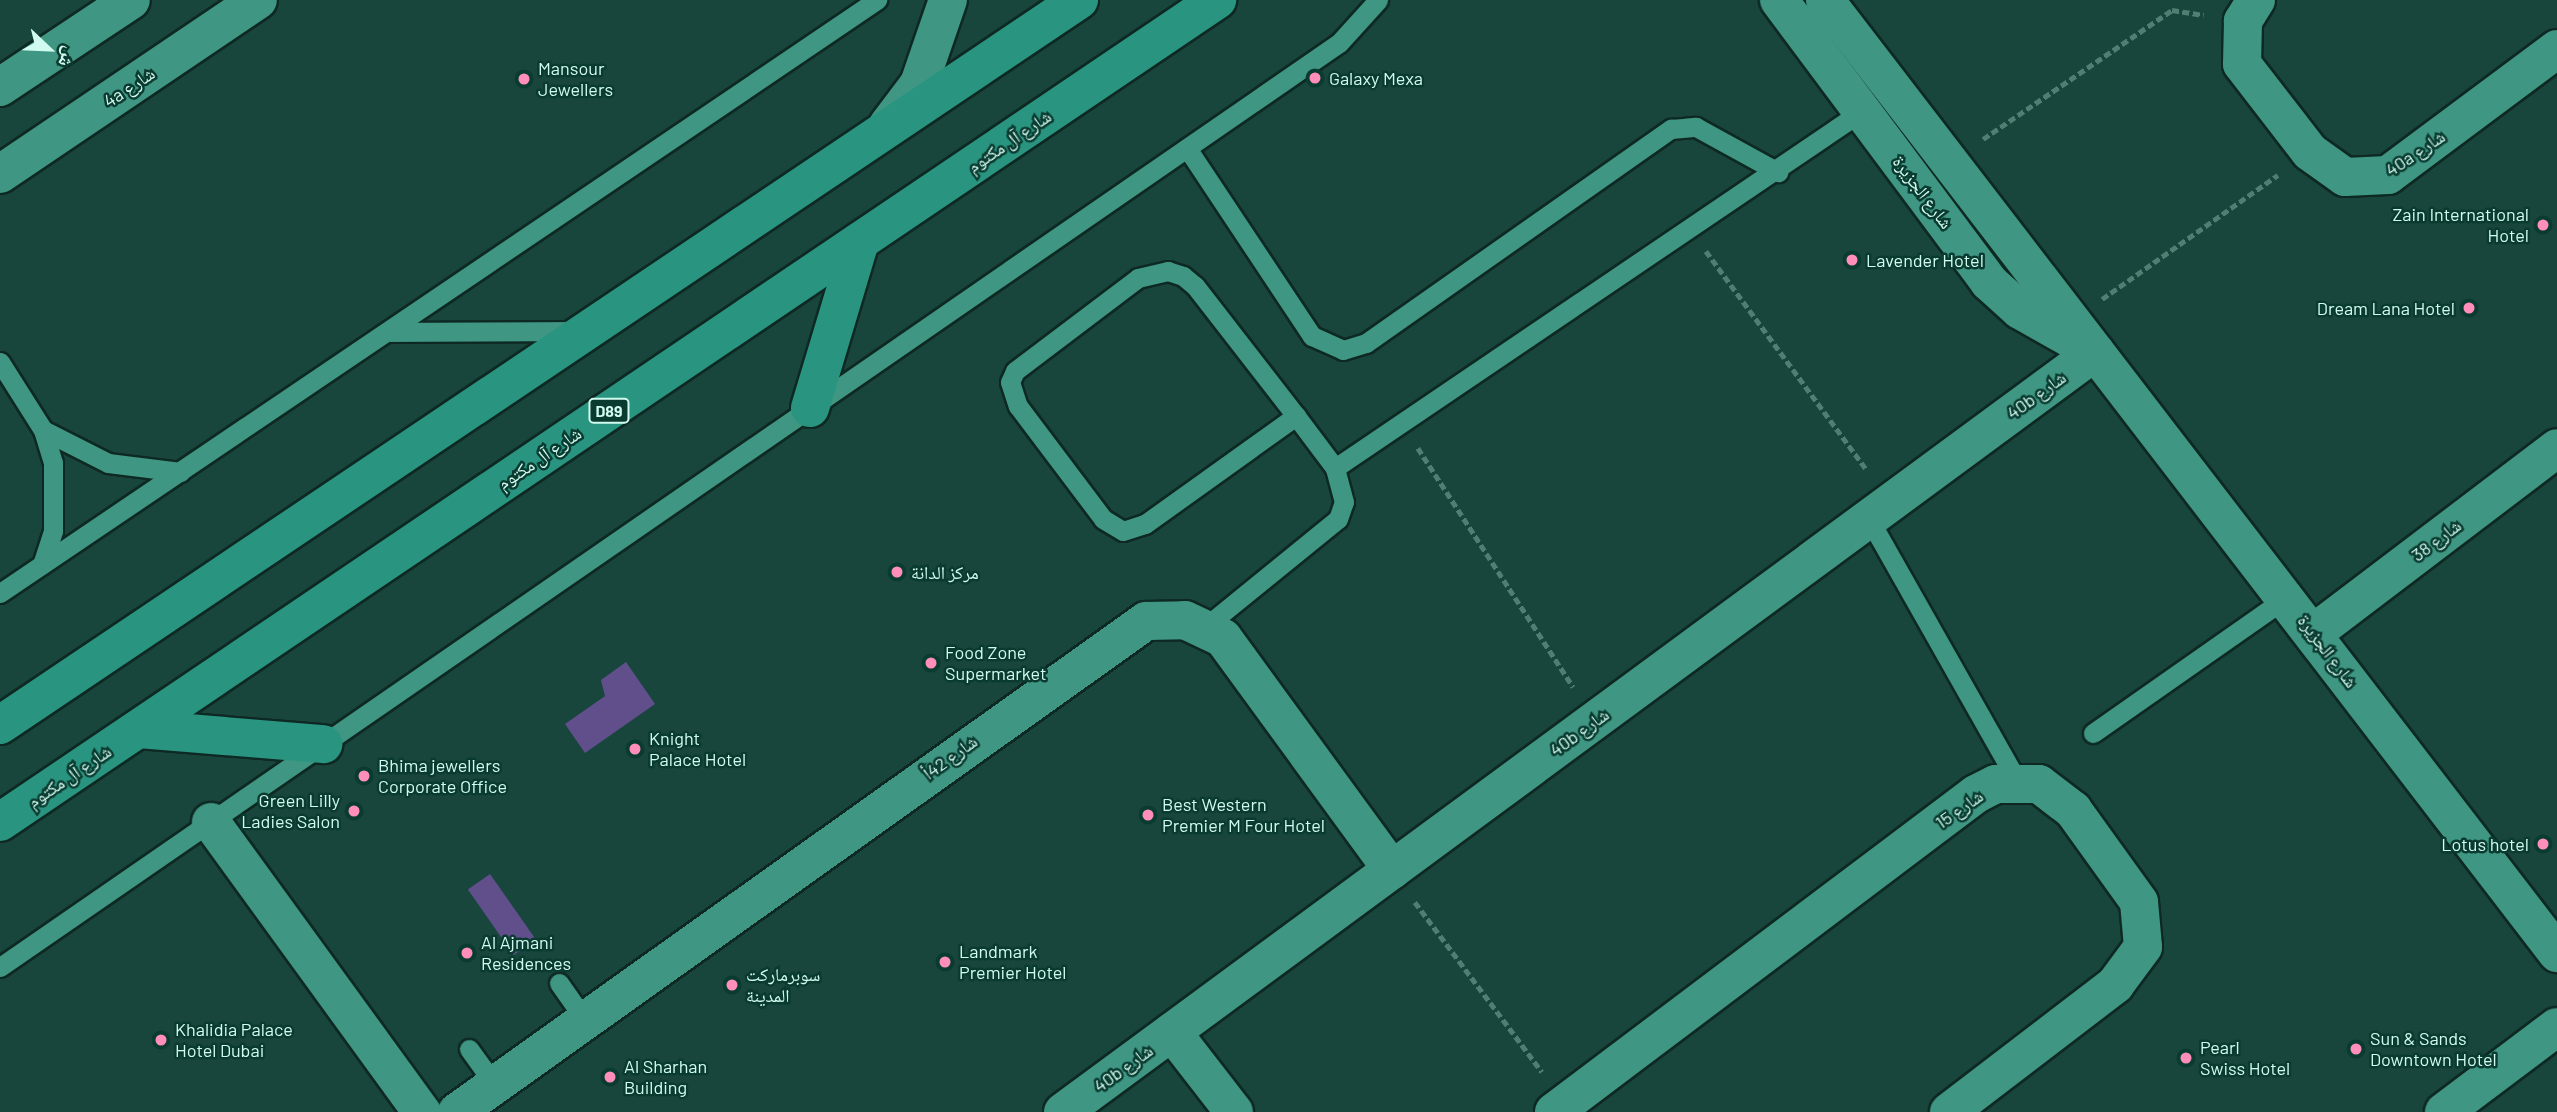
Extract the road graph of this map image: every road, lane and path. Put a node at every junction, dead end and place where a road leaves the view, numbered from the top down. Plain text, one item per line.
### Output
1 (131, 0) edge
2 (258, 0) edge
3 (877, 0) edge
4 (948, 0) edge
5 (1079, 0) edge
6 (1217, 0) edge
7 (1378, 0) edge
8 (1779, 0) edge
9 (1825, 0) edge
10 (2249, 10) edge
11 (2557, 49) edge
12 (0, 86) edge
13 (1862, 111) junction
14 (883, 132) junction
15 (1979, 142) dead end
16 (1187, 148) junction
17 (2310, 152) junction
18 (1778, 172) junction
19 (0, 174) edge
20 (1691, 230) junction
21 (860, 242) junction
22 (2071, 321) junction
23 (586, 331) junction
24 (388, 332) junction
25 (2095, 352) junction
26 (0, 362) edge
27 (810, 408) junction
28 (1296, 416) junction
29 (1402, 424) junction
30 (43, 430) junction
31 (2557, 448) edge
32 (1335, 468) junction
33 (180, 472) junction
34 (1880, 510) junction
35 (42, 564) junction
36 (0, 593) edge
37 (2287, 597) junction
38 (1205, 626) junction
39 (2315, 632) junction
40 (1595, 720) junction
41 (0, 725) edge
42 (139, 729) junction
43 (2093, 733) dead end
44 (323, 744) junction
45 (2018, 781) junction
46 (0, 822) edge
47 (211, 822) junction
48 (1392, 870) junction
49 (2557, 953) edge
50 (0, 967) edge
51 (559, 983) dead end
52 (585, 1020) junction
53 (2557, 1027) edge
54 (1172, 1032) junction
55 (469, 1049) dead end
56 (495, 1085) junction
57 (1559, 1108) edge
58 (422, 1112) edge
59 (457, 1112) edge
60 (1063, 1112) edge
61 (1234, 1112) edge
62 (1949, 1112) edge
63 (2444, 1112) edge

1 - 12 street
2 - 19 street, 4a شارع
3 - 24 lane
4 - 14 street
5 - 14 main road
6 - 21 main road, شارع آل مكتوم / D89
7 - 16 lane
8 - 13 street, شارع الجزيرة
9 - 22 street, شارع الجزيرة
10 - 15 path
10 - 17 street, 40a شارع
11 - 17 street, 40a شارع
13 - 18 lane
13 - 25 street, شارع الجزيرة
14 - 23 main road
16 - 18 lane
16 - 27 lane
17 - 22 path
18 - 20 lane
20 - 29 lane
20 - 34 path
21 - 27 main road
21 - 42 main road, شارع آل مكتوم / D89
22 - 25 street, شارع الجزيرة
23 - 24 lane
23 - 41 main road
24 - 33 lane
25 - 34 street, 40b شارع
25 - 37 street, شارع الجزيرة
26 - 30 lane
27 - 44 lane
28 - 28 lane
28 - 32 lane
29 - 32 lane
29 - 40 path
30 - 33 lane
30 - 35 lane
31 - 39 street, شارع 38
32 - 38 lane
33 - 35 lane
34 - 40 street, 40b شارع
34 - 45 lane
35 - 36 lane
37 - 39 street, شارع الجزيرة
37 - 43 lane
38 - 48 street
38 - 52 street, شارع 42أ
39 - 49 street, شارع الجزيرة
40 - 48 street, 40b شارع
42 - 44 main road
42 - 46 main road, شارع آل مكتوم / D89
44 - 47 lane
45 - 57 street, شارع 15
45 - 62 street
47 - 50 lane
47 - 58 street
48 - 54 street, 40b شارع
48 - 57 path
51 - 52 lane
52 - 56 street, شارع 42أ
53 - 63 street
54 - 60 street, 40b شارع
54 - 61 street
55 - 56 lane
56 - 59 street, شارع 42أ

